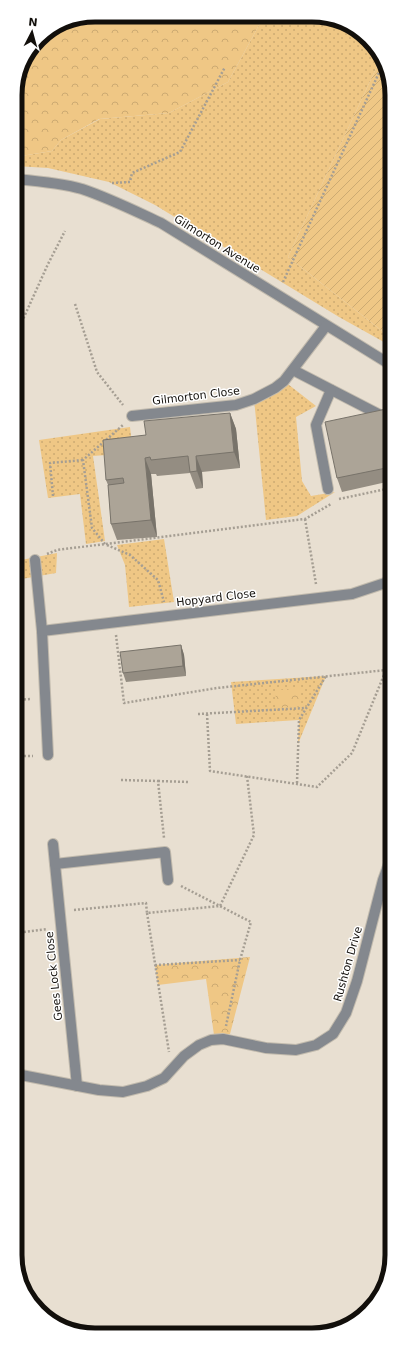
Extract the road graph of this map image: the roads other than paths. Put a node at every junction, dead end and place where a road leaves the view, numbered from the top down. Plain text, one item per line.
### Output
1 (22, 180) edge
2 (326, 326) junction
3 (385, 361) edge
4 (293, 370) junction
5 (331, 390) junction
6 (132, 416) road end
7 (385, 418) edge
8 (328, 489) dead end
9 (35, 560) road end
10 (385, 583) edge
11 (42, 631) junction
12 (48, 756) dead end
13 (53, 844) dead end
14 (55, 864) junction
15 (385, 874) edge
16 (168, 880) road end
17 (22, 1075) edge
18 (76, 1086) junction

1 - 2 street, Gilmorton Avenue
2 - 3 street, Gilmorton Avenue
2 - 4 street, Gilmorton Close
4 - 5 street
4 - 6 street, Gilmorton Close
5 - 7 street
5 - 8 street
9 - 11 street
10 - 11 street, Hopyard Close
11 - 12 street
13 - 14 street, Gees Lock Close
14 - 16 street
14 - 18 street, Gees Lock Close
15 - 18 street, Rushton Drive
17 - 18 street

